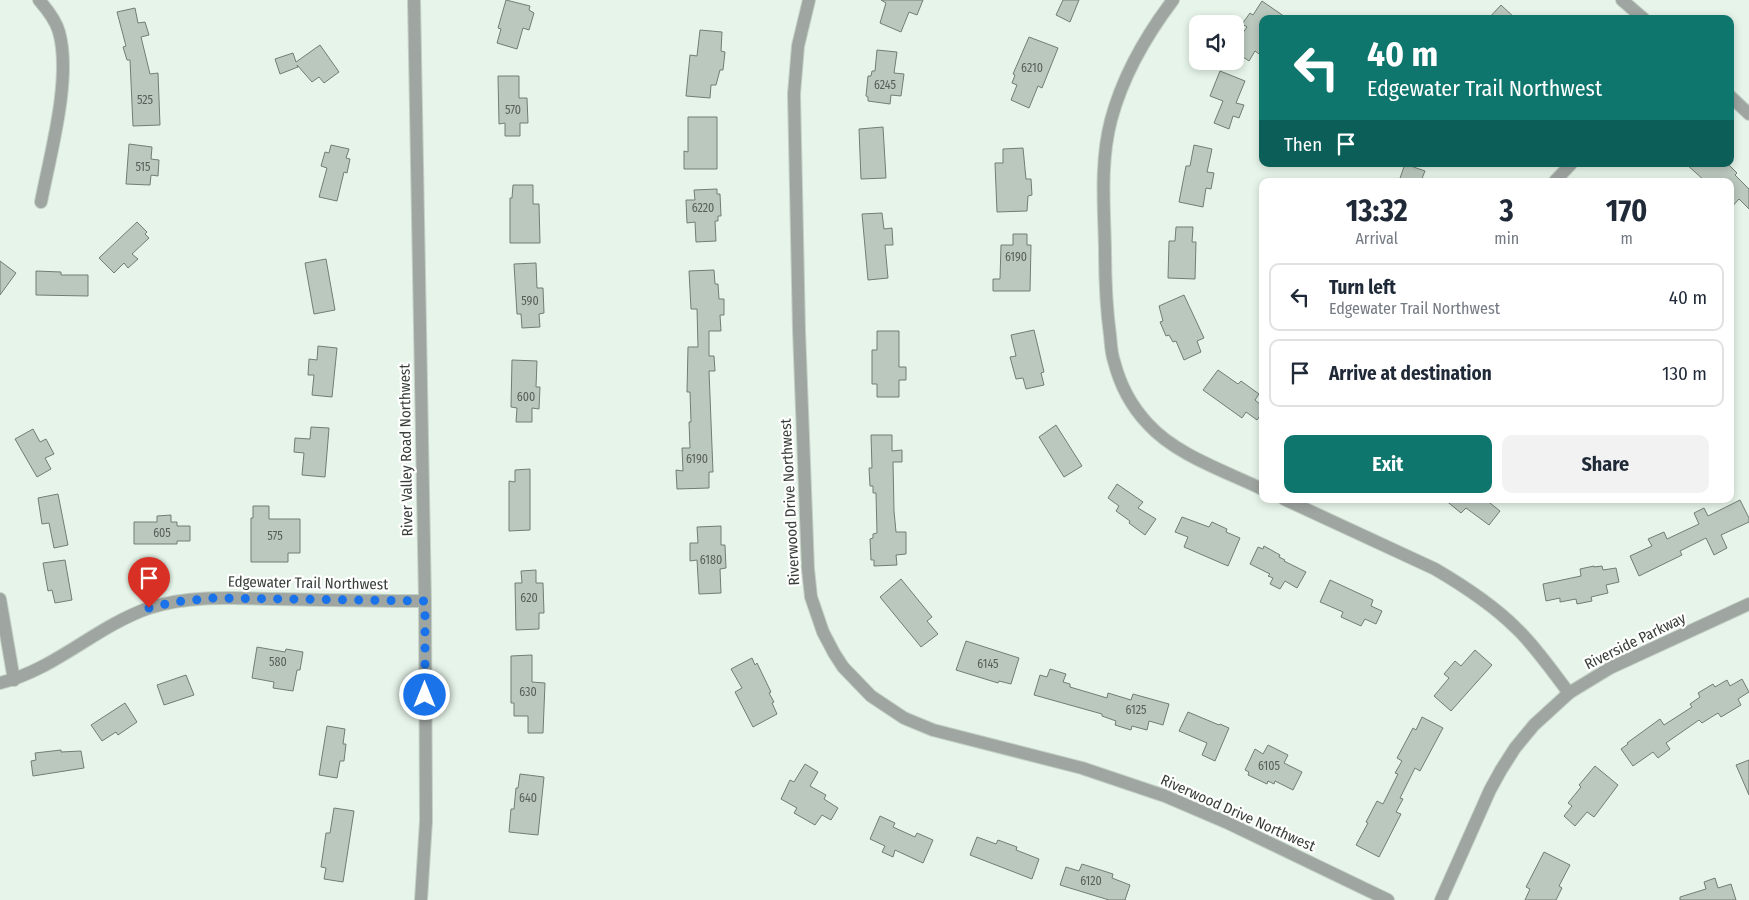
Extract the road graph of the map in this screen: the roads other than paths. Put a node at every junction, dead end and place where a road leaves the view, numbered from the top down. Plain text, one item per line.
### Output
1 (38, 0) edge
2 (414, 0) edge
3 (808, 0) edge
4 (1173, 0) edge
5 (1622, 0) edge
6 (1639, 15) edge
7 (1734, 100) edge
8 (1749, 114) edge
9 (1568, 167) edge
10 (1558, 178) edge
11 (41, 202) dead end
12 (1259, 488) edge
13 (1293, 503) edge
14 (0, 599) edge
15 (425, 601) junction
16 (1749, 604) edge
17 (14, 680) junction
18 (0, 683) edge
19 (1569, 693) junction
20 (421, 900) edge
21 (1388, 900) edge
22 (1441, 900) edge

1 - 11 street
2 - 15 street, River Valley Road Northwest
3 - 21 street, Riverwood Drive Northwest
4 - 12 street
5 - 6 street
7 - 8 street
9 - 10 street
13 - 19 street
14 - 17 street
15 - 17 street, Edgewater Trail Northwest
15 - 20 street, River Valley Road Northwest
16 - 19 street, Riverside Parkway
17 - 18 street, Edgewater Trail Northwest
19 - 22 street, Riverside Parkway

